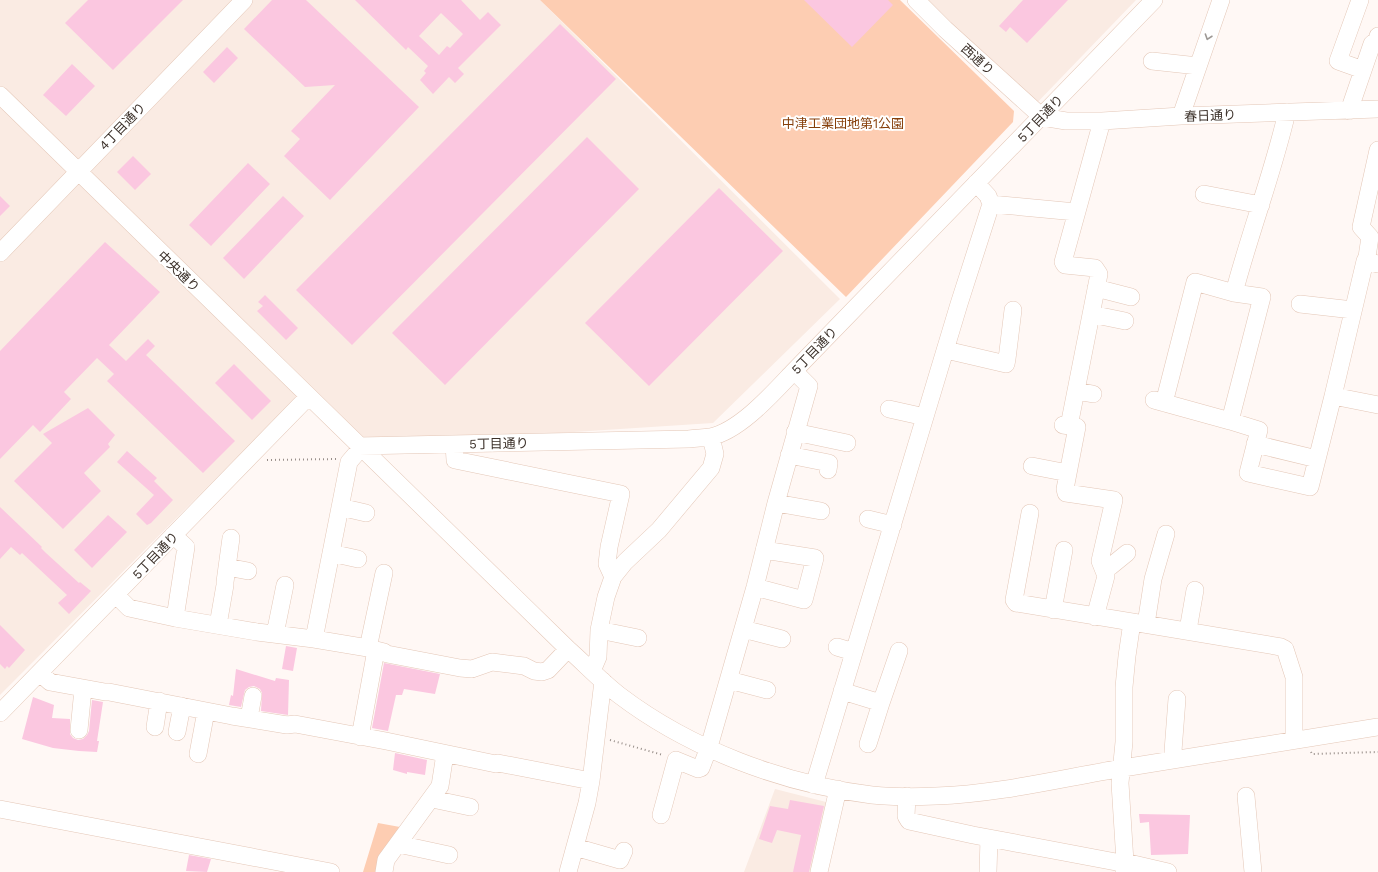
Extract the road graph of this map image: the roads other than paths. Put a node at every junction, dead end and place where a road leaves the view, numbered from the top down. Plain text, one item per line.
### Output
1 (244, 0) edge
2 (916, 0) edge
3 (1154, 0) edge
4 (1221, 0) edge
5 (1360, 0) edge
6 (1378, 36) edge
7 (1152, 61) dead end
8 (1198, 66) junction
9 (1364, 70) junction
10 (0, 96) edge
11 (1378, 109) edge
12 (1349, 111) junction
13 (1287, 112) junction
14 (1181, 116) junction
15 (1042, 117) junction
16 (1102, 121) junction
17 (1378, 150) edge
18 (78, 172) junction
19 (976, 183) junction
20 (1204, 194) dead end
21 (991, 204) junction
22 (1261, 205) junction
23 (1076, 212) junction
24 (0, 253) edge
25 (1372, 262) edge
26 (1096, 288) junction
27 (1234, 293) junction
28 (1131, 296) dead end
29 (1300, 304) dead end
30 (1353, 310) junction
31 (1091, 314) junction
32 (1015, 318) dead end
33 (1125, 321) dead end
34 (946, 350) junction
35 (794, 371) junction
36 (1076, 391) junction
37 (1093, 394) dead end
38 (1333, 396) junction
39 (308, 397) junction
40 (1378, 404) edge
41 (889, 410) dead end
42 (925, 417) junction
43 (1230, 421) junction
44 (795, 432) junction
45 (711, 437) junction
46 (838, 438) dead end
47 (454, 444) junction
48 (1255, 444) junction
49 (357, 451) junction
50 (789, 455) junction
51 (1317, 459) junction
52 (1032, 466) dead end
53 (828, 470) dead end
54 (1068, 473) junction
55 (776, 503) junction
56 (340, 507) junction
57 (821, 511) dead end
58 (366, 513) dead end
59 (1030, 513) dead end
60 (868, 519) dead end
61 (893, 525) junction
62 (1166, 534) dead end
63 (174, 536) junction
64 (232, 538) dead end
65 (764, 550) junction
66 (331, 553) junction
67 (1127, 553) dead end
68 (1066, 558) dead end
69 (358, 559) dead end
70 (227, 567) junction
71 (1104, 570) junction
72 (248, 571) dead end
73 (384, 573) dead end
74 (613, 577) junction
75 (285, 585) dead end
76 (755, 587) junction
77 (1195, 590) dead end
78 (116, 595) junction
79 (1053, 610) junction
80 (1095, 617) junction
81 (175, 618) junction
82 (1139, 623) junction
83 (218, 625) junction
84 (743, 629) junction
85 (599, 630) junction
86 (1188, 630) junction
87 (275, 634) junction
88 (638, 638) dead end
89 (314, 639) junction
90 (782, 639) dead end
91 (837, 647) dead end
92 (372, 649) junction
93 (568, 649) junction
94 (854, 652) junction
95 (900, 659) dead end
96 (40, 673) junction
97 (598, 676) junction
98 (729, 680) junction
99 (84, 688) junction
100 (767, 690) dead end
101 (842, 691) junction
102 (253, 696) dead end
103 (1177, 699) dead end
104 (159, 702) junction
105 (881, 703) junction
106 (182, 706) junction
107 (206, 711) junction
108 (0, 712) edge
109 (249, 718) junction
110 (155, 727) dead end
111 (1378, 727) edge
112 (79, 730) dead end
113 (177, 732) dead end
114 (360, 737) junction
115 (873, 739) dead end
116 (1300, 739) junction
117 (709, 748) junction
118 (198, 754) dead end
119 (445, 754) junction
120 (1173, 760) junction
121 (1122, 768) junction
122 (591, 781) junction
123 (814, 784) junction
124 (838, 789) junction
125 (908, 796) junction
126 (1246, 796) dead end
127 (432, 797) junction
128 (470, 807) dead end
129 (0, 809) edge
130 (662, 815) dead end
131 (989, 838) junction
132 (398, 844) junction
133 (575, 847) junction
134 (624, 850) dead end
135 (449, 855) dead end
136 (272, 867) edge
137 (1125, 867) edge
138 (331, 872) edge
139 (384, 872) edge
140 (568, 872) edge
141 (819, 872) edge
142 (988, 872) edge
143 (1168, 872) edge
144 (1253, 872) edge

1 - 18 street, 4丁目通り
2 - 15 street, 西通り
3 - 15 street, 5丁目通り
4 -> 8 street
5 - 9 street
6 - 9 street
7 - 8 street
8 - 14 street
9 - 12 street
10 - 18 street, 中央通り
11 - 12 street, 春日通り
12 - 13 street, 春日通り
13 - 14 street, 春日通り
13 - 22 street
14 - 16 street, 春日通り
15 - 16 street, 春日通り
15 - 19 street, 5丁目通り
16 - 23 street
17 - 25 street
18 - 24 street, 4丁目通り
18 - 39 street, 中央通り
19 - 21 street
19 - 35 street, 5丁目通り
20 - 22 street
21 - 23 street
21 - 34 street
22 - 27 street
23 - 26 street
25 - 30 street
26 - 28 street
26 - 31 street
27 - 43 street
27 - 43 street
29 - 30 street
30 - 38 street
31 - 33 street
31 - 36 street
32 - 34 street
34 - 42 street
35 - 44 street
35 - 45 street, 5丁目通り
36 - 37 street
36 - 54 street
38 - 40 street
38 - 51 street
39 - 49 street, 中央通り
39 - 63 street, 5丁目通り
41 - 42 street
42 - 61 street
43 - 48 street
44 - 46 street
44 - 50 street
45 - 47 street, 5丁目通り
45 - 74 street
47 - 49 street, 5丁目通り
47 - 74 street
48 - 51 street
48 - 51 street
49 - 56 street
49 - 93 street, 中央通り
50 - 53 street
50 - 55 street
52 - 54 street
54 - 71 street
55 - 57 street
55 - 65 street
56 - 58 street
56 - 66 street
59 - 79 street
60 - 61 street
61 - 94 street
62 - 82 street
63 - 78 street, 5丁目通り
63 - 81 street
64 - 70 street
65 - 76 street
65 - 76 street
66 - 69 street
66 - 89 street
67 - 71 street
68 - 79 street
70 - 72 street
70 - 83 street
71 - 80 street
73 - 92 street
74 - 85 street
75 - 87 street
76 - 84 street
77 - 86 street
78 - 81 street
78 - 96 street, 5丁目通り
79 - 80 street
80 - 82 street
81 - 83 street
82 - 86 street
82 - 121 street
83 - 87 street
84 - 90 street
84 - 98 street
85 - 88 street
85 - 97 street
86 - 116 street
87 - 89 street
89 - 92 street
91 - 94 street
92 - 93 street
92 - 114 street
93 - 97 street, 中央通り
94 - 101 street
95 - 105 street
96 - 99 street
96 - 108 street, 5丁目通り
97 - 117 street, 中央通り
97 - 122 street
98 - 100 street
98 - 117 street
99 - 104 street
99 - 112 street
101 - 105 street
101 - 123 street
102 - 109 street
103 - 120 street
104 - 106 street
104 - 110 street
105 - 115 street
106 - 107 street
106 - 113 street
107 - 109 street
107 - 118 street
109 - 114 street
111 - 116 street, 中央通り
114 - 119 street
116 - 120 street, 中央通り
117 - 123 street, 中央通り
117 - 130 street
119 - 122 street
119 - 127 street
120 - 121 street, 中央通り
121 - 125 street, 中央通り
121 - 137 street
122 - 133 street
123 - 124 street, 中央通り
124 - 125 street, 中央通り
124 - 141 street
125 - 131 street
126 - 144 street
127 - 128 street
127 - 132 street
129 - 136 street
131 - 137 street
131 - 142 street
132 - 135 street
132 - 139 street
133 - 134 street
133 - 140 street
136 - 138 street
137 - 143 street

